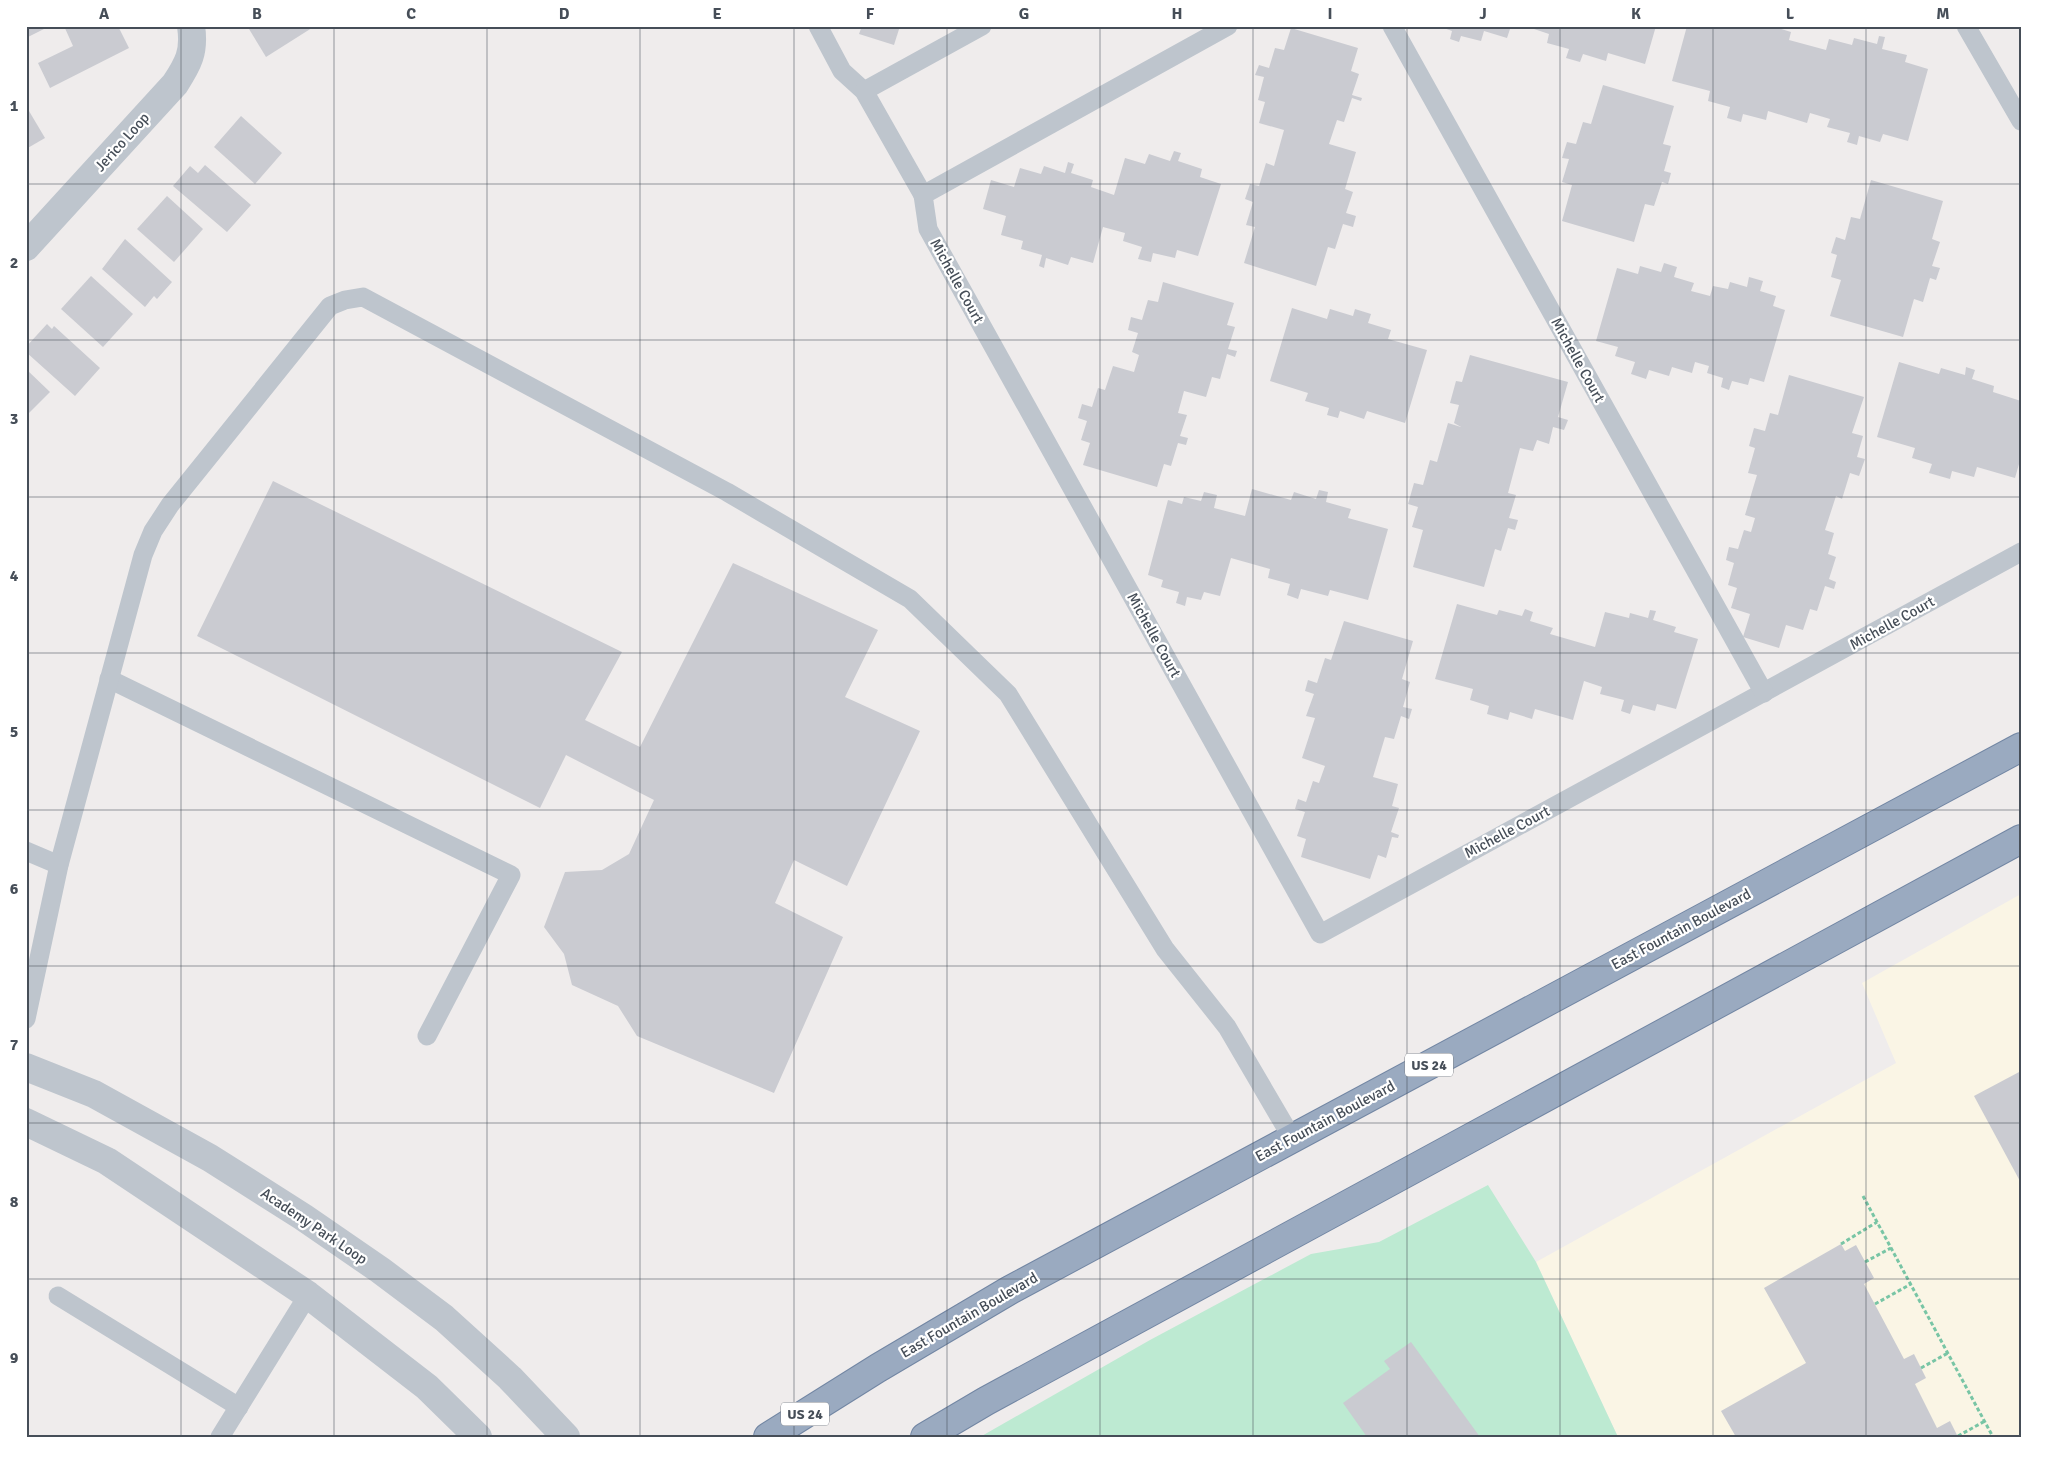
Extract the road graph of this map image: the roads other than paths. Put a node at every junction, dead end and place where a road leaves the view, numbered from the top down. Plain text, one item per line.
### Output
1 (191, 26) edge
2 (818, 26) edge
3 (982, 26) edge
4 (1228, 26) edge
5 (1392, 26) edge
6 (1966, 26) edge
7 (864, 91) junction
8 (2021, 121) edge
9 (923, 195) junction
10 (26, 247) edge
11 (2021, 552) edge
12 (109, 680) junction
13 (1764, 693) junction
14 (2021, 746) edge
15 (2021, 839) edge
16 (26, 851) edge
17 (59, 865) junction
18 (26, 1020) edge
19 (426, 1036) dead end
20 (26, 1067) edge
21 (26, 1122) edge
22 (1292, 1138) junction
23 (308, 1295) junction
24 (58, 1296) dead end
25 (238, 1407) junction
26 (220, 1437) edge
27 (478, 1437) edge
28 (566, 1437) edge
29 (768, 1437) edge
30 (925, 1437) edge

1 - 10 street, Jerico Loop
2 - 7 lane
3 - 7 lane
4 - 9 lane
5 - 13 lane, Michelle Court
6 - 8 lane
7 - 9 lane
9 - 13 lane, Michelle Court
11 - 13 lane, Michelle Court
12 - 17 lane
12 - 19 lane
12 - 22 lane
14 - 22 highway, East Fountain Boulevard / US 24
15 - 30 highway
16 - 17 lane
17 - 18 lane
20 - 28 street, Academy Park Loop
21 - 23 street
22 - 29 highway, East Fountain Boulevard / US 24
23 - 25 lane
23 - 27 street
24 - 25 lane
25 - 26 lane

